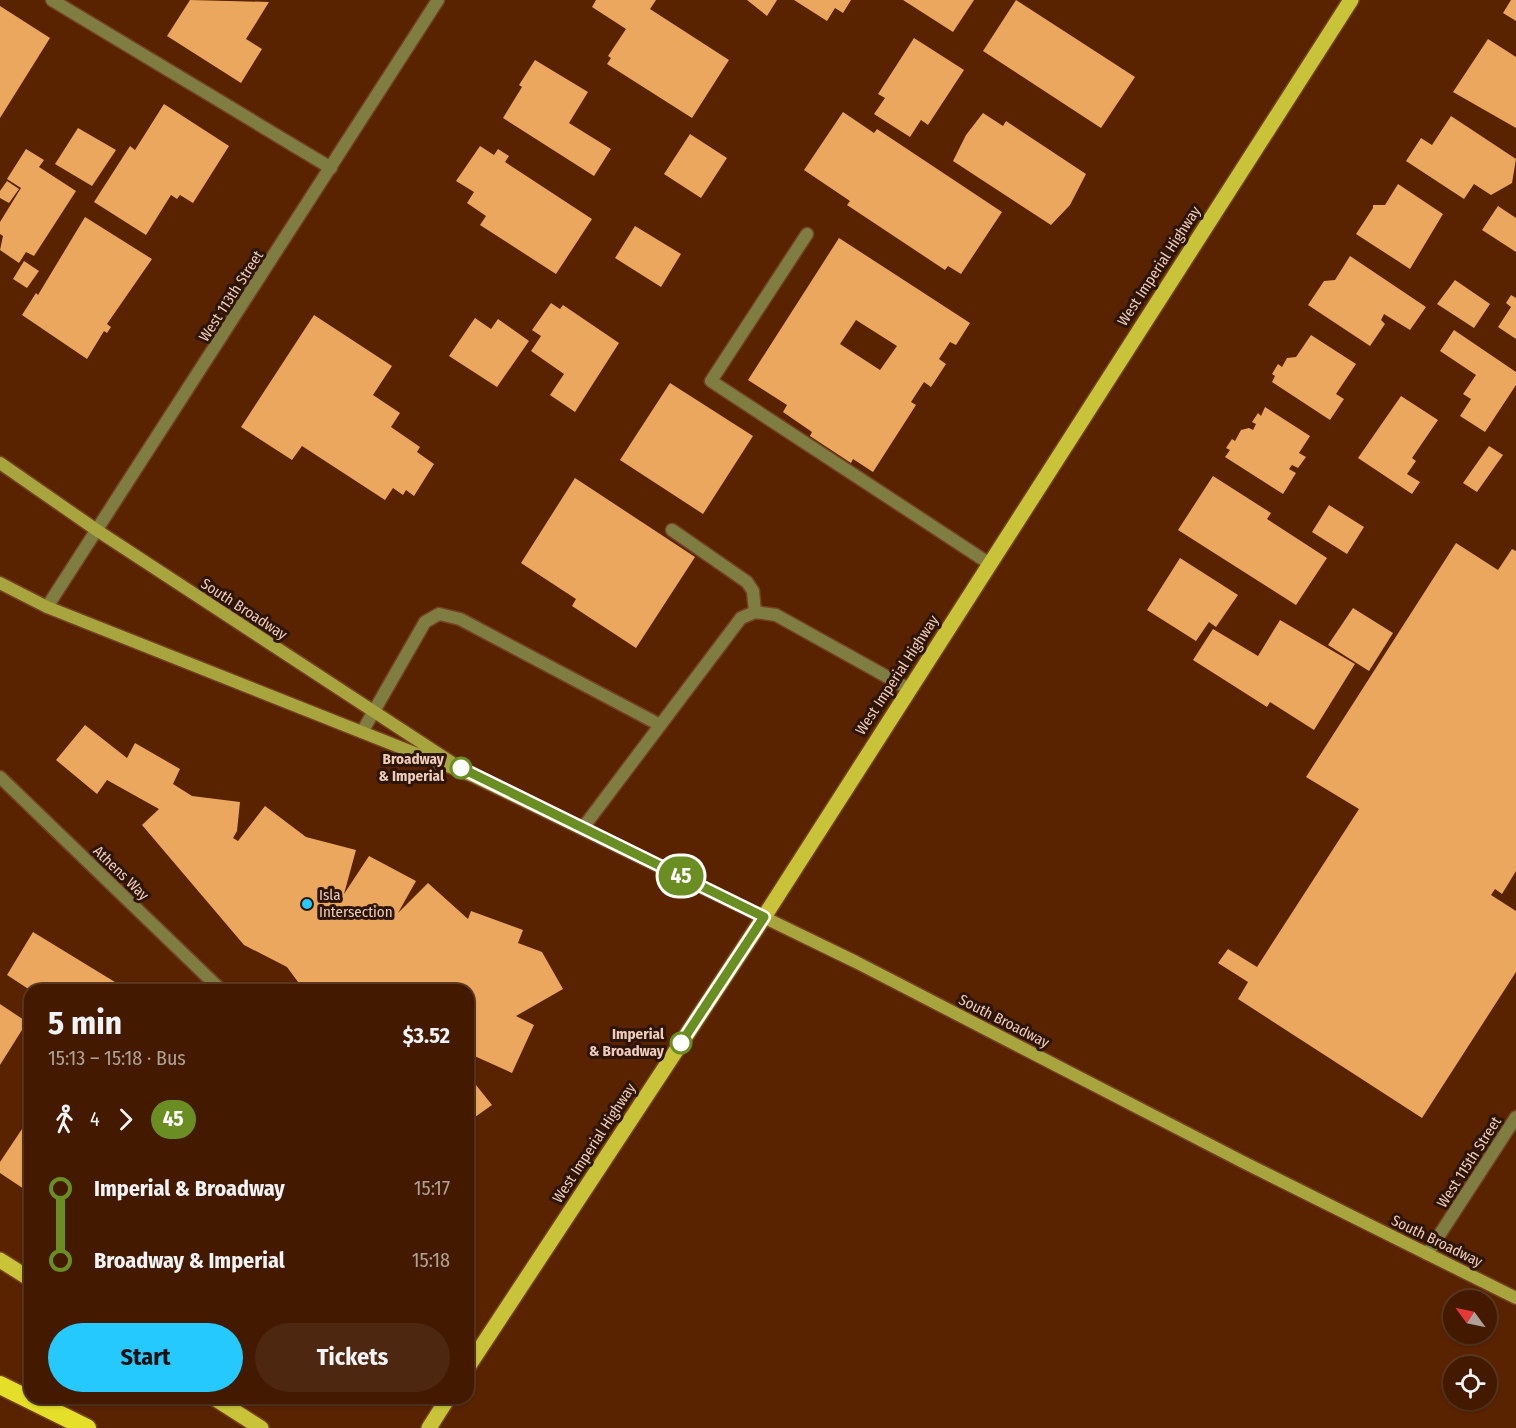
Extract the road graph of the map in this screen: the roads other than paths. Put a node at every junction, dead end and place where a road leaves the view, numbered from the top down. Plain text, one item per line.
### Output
1 (52, 0) edge
2 (438, 0) edge
3 (1352, 0) edge
4 (331, 168) junction
5 (807, 234) dead end
6 (0, 463) edge
7 (672, 530) dead end
8 (98, 531) junction
9 (990, 564) junction
10 (0, 583) edge
11 (47, 607) junction
12 (755, 612) junction
13 (909, 689) junction
14 (373, 711) junction
15 (660, 725) junction
16 (362, 732) junction
17 (0, 777) edge
18 (475, 777) junction
19 (582, 829) junction
20 (764, 917) junction
21 (215, 984) edge
22 (1516, 1117) edge
23 (1427, 1254) junction
24 (0, 1260) edge
25 (24, 1275) edge
26 (1516, 1298) edge
27 (474, 1358) edge
28 (0, 1385) edge
29 (24, 1397) edge
30 (38, 1404) edge
31 (223, 1404) edge
32 (444, 1404) edge
33 (87, 1428) edge
34 (261, 1428) edge
35 (429, 1428) edge

1 - 4 street
2 - 4 street, West 113th Street
3 - 9 main road, West Imperial Highway
4 - 8 street, West 113th Street
5 - 9 street
6 - 8 main road, South Broadway
7 - 12 street
8 - 11 street, West 113th Street
8 - 14 main road, South Broadway
9 - 13 main road, West Imperial Highway
10 - 11 main road, South Broadway
11 - 16 main road, South Broadway
12 - 13 street
12 - 15 street
13 - 20 main road, West Imperial Highway
14 - 15 street
14 - 16 street
14 - 18 main road, South Broadway
15 - 19 street
16 - 18 main road, South Broadway
17 - 21 street, Athens Way
18 - 19 main road, South Broadway
19 - 20 main road, South Broadway
20 - 23 main road, South Broadway
20 - 27 main road, West Imperial Highway
22 - 23 street, West 115th Street
23 - 26 main road, South Broadway
24 - 25 main road
28 - 29 highway
30 - 33 highway
31 - 34 main road
32 - 35 main road

